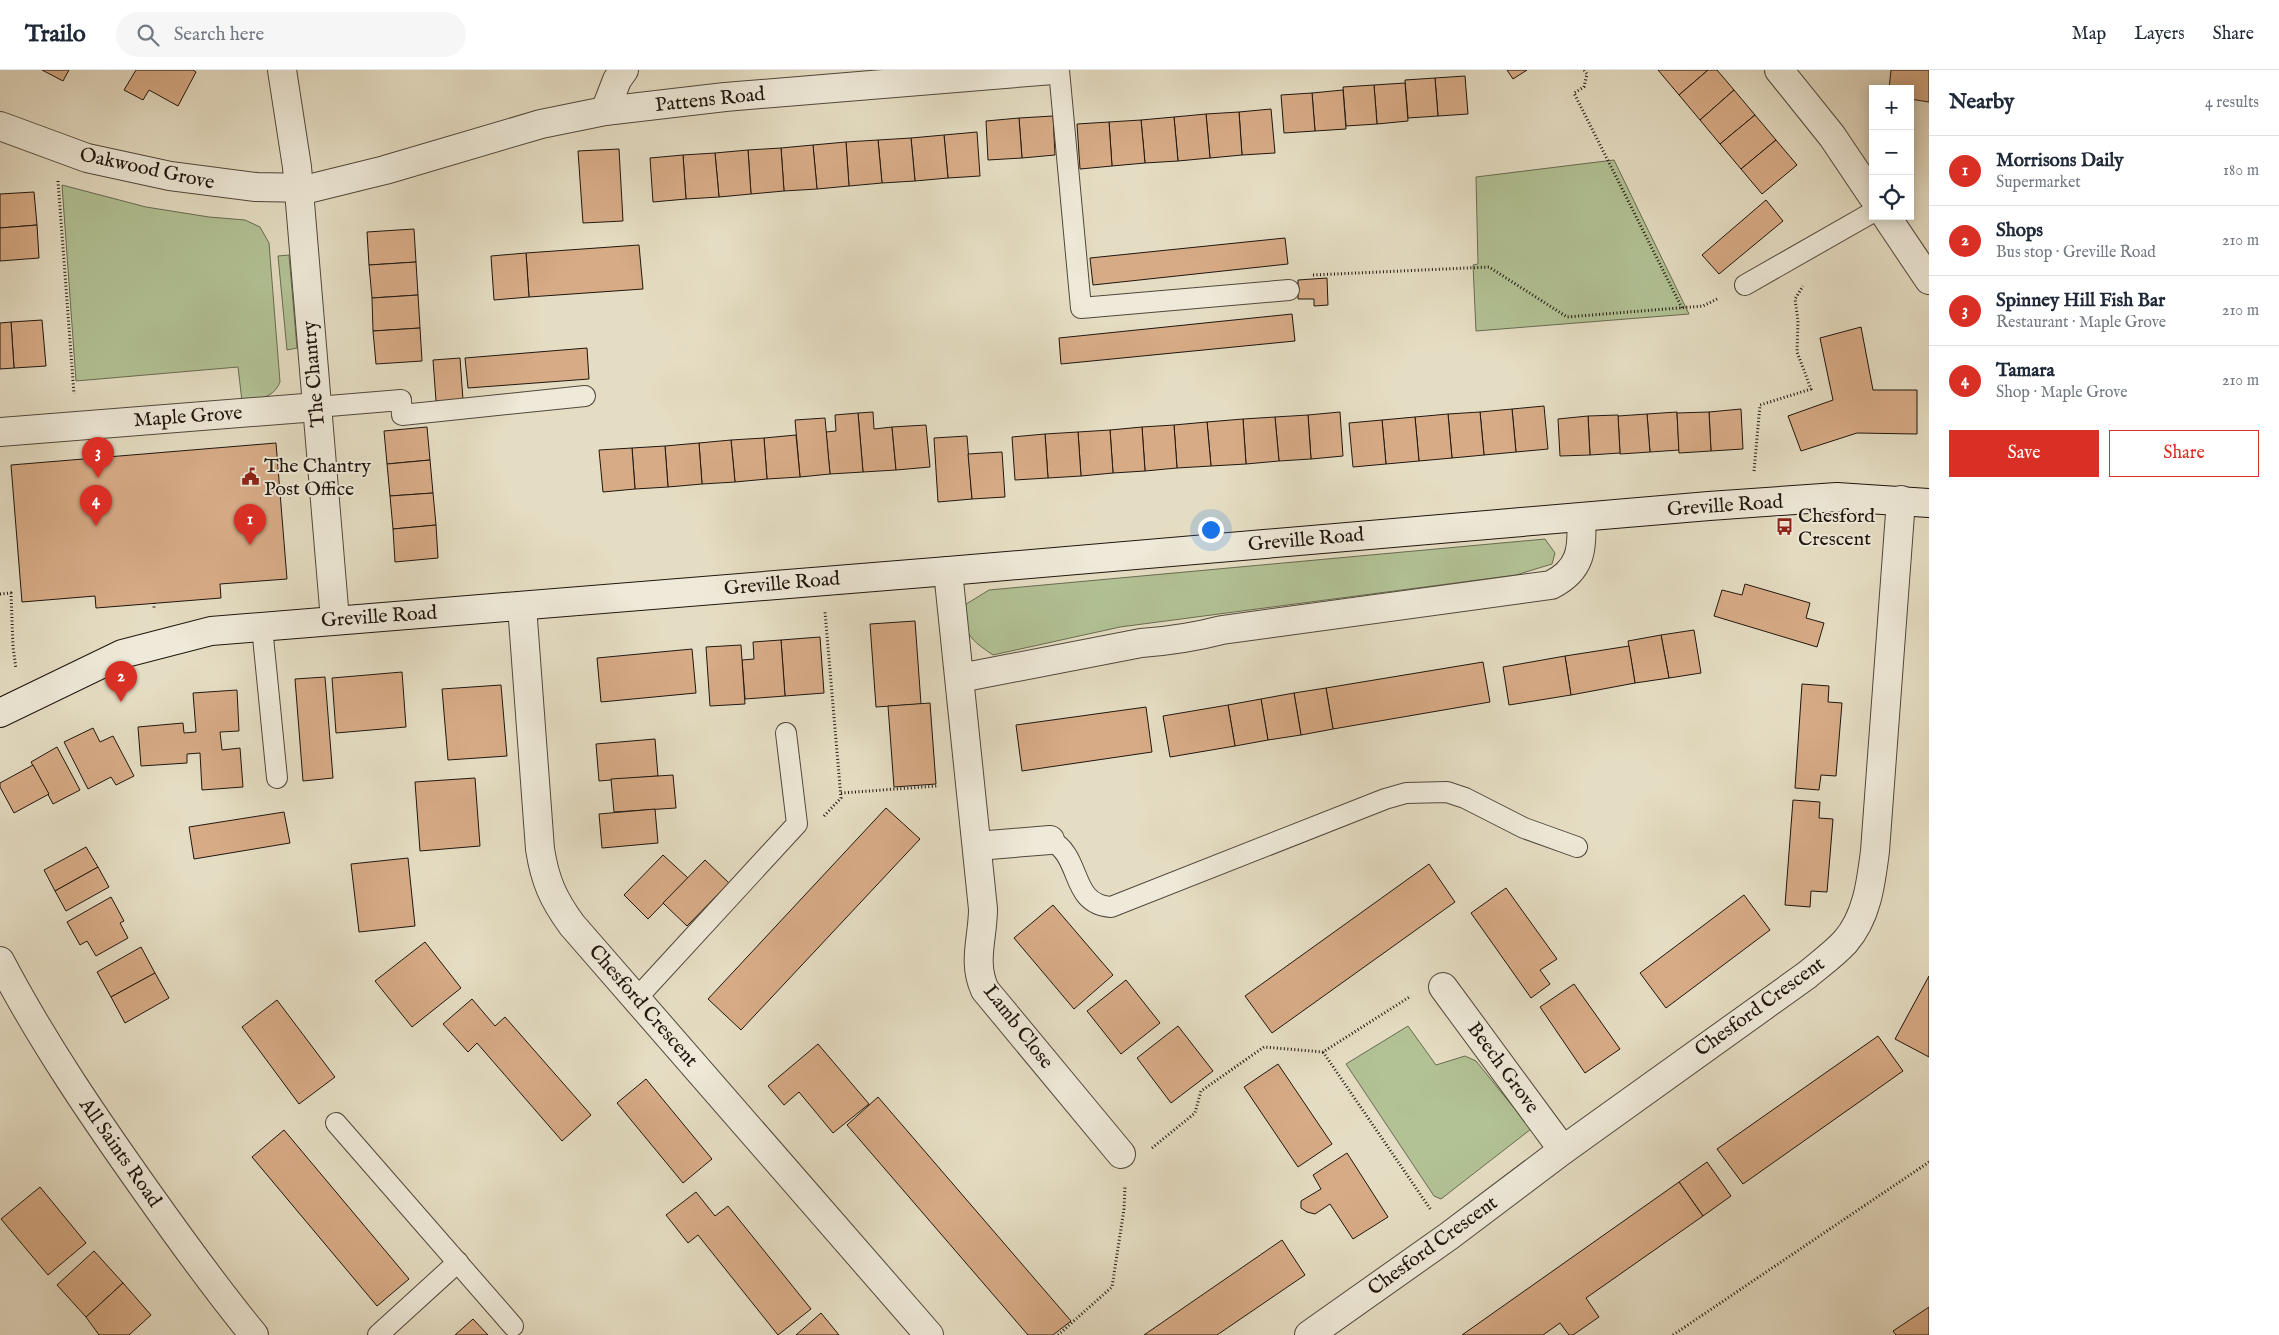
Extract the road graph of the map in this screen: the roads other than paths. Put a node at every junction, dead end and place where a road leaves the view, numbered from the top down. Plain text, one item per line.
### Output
1 (282, 70) edge
2 (624, 70) edge
3 (1053, 70) edge
4 (1059, 70) edge
5 (1779, 70) edge
6 (994, 73) edge
7 (605, 111) junction
8 (0, 126) edge
9 (298, 188) junction
10 (1869, 191) edge
11 (1869, 214) edge
12 (1889, 220) edge
13 (1929, 280) edge
14 (1746, 285) dead end
15 (1289, 290) road end
16 (585, 396) dead end
17 (317, 407) junction
18 (0, 432) edge
19 (1901, 500) junction
20 (1929, 504) edge
21 (1581, 518) junction
22 (948, 571) junction
23 (522, 606) junction
24 (335, 620) junction
25 (262, 627) junction
26 (960, 678) junction
27 (0, 714) edge
28 (786, 734) dead end
29 (277, 778) dead end
30 (1050, 840) joint
31 (977, 846) junction
32 (1577, 847) dead end
33 (0, 961) edge
34 (1443, 987) road end
35 (636, 999) junction
36 (336, 1124) dead end
37 (1563, 1150) junction
38 (1134, 1153) road end
39 (458, 1262) junction
40 (513, 1326) dead end
41 (254, 1335) edge
42 (378, 1335) edge
43 (929, 1335) edge
44 (1309, 1335) edge

1 - 9 street, The Chantry
2 - 7 street
3 - 6 street, Pattens Road
4 - 15 lane
5 - 10 street
6 - 7 street, Pattens Road
7 - 9 street, Pattens Road
8 - 9 street, Oakwood Grove
9 - 17 street, The Chantry
11 - 14 lane
12 - 13 street
16 - 17 lane
17 - 18 street, Maple Grove
17 - 24 street, The Chantry
19 - 20 street, Greville Road
19 - 21 street, Greville Road
19 - 37 street, Chesford Crescent
21 - 22 street, Greville Road
21 - 26 street
22 - 23 street, Greville Road
22 - 26 street, Lamb Close
23 - 24 street, Greville Road
23 - 35 street, Chesford Crescent
24 - 25 street, Greville Road
25 - 27 street, Greville Road
25 - 29 lane
26 - 31 street, Lamb Close
28 - 35 lane
30 - 31 street
30 - 32 lane
31 - 38 street, Lamb Close
33 - 41 street, All Saints Road
34 - 37 street, Beech Grove
35 - 43 street, Chesford Crescent
36 - 39 lane
37 - 44 street, Chesford Crescent
39 - 40 lane
39 - 42 lane

